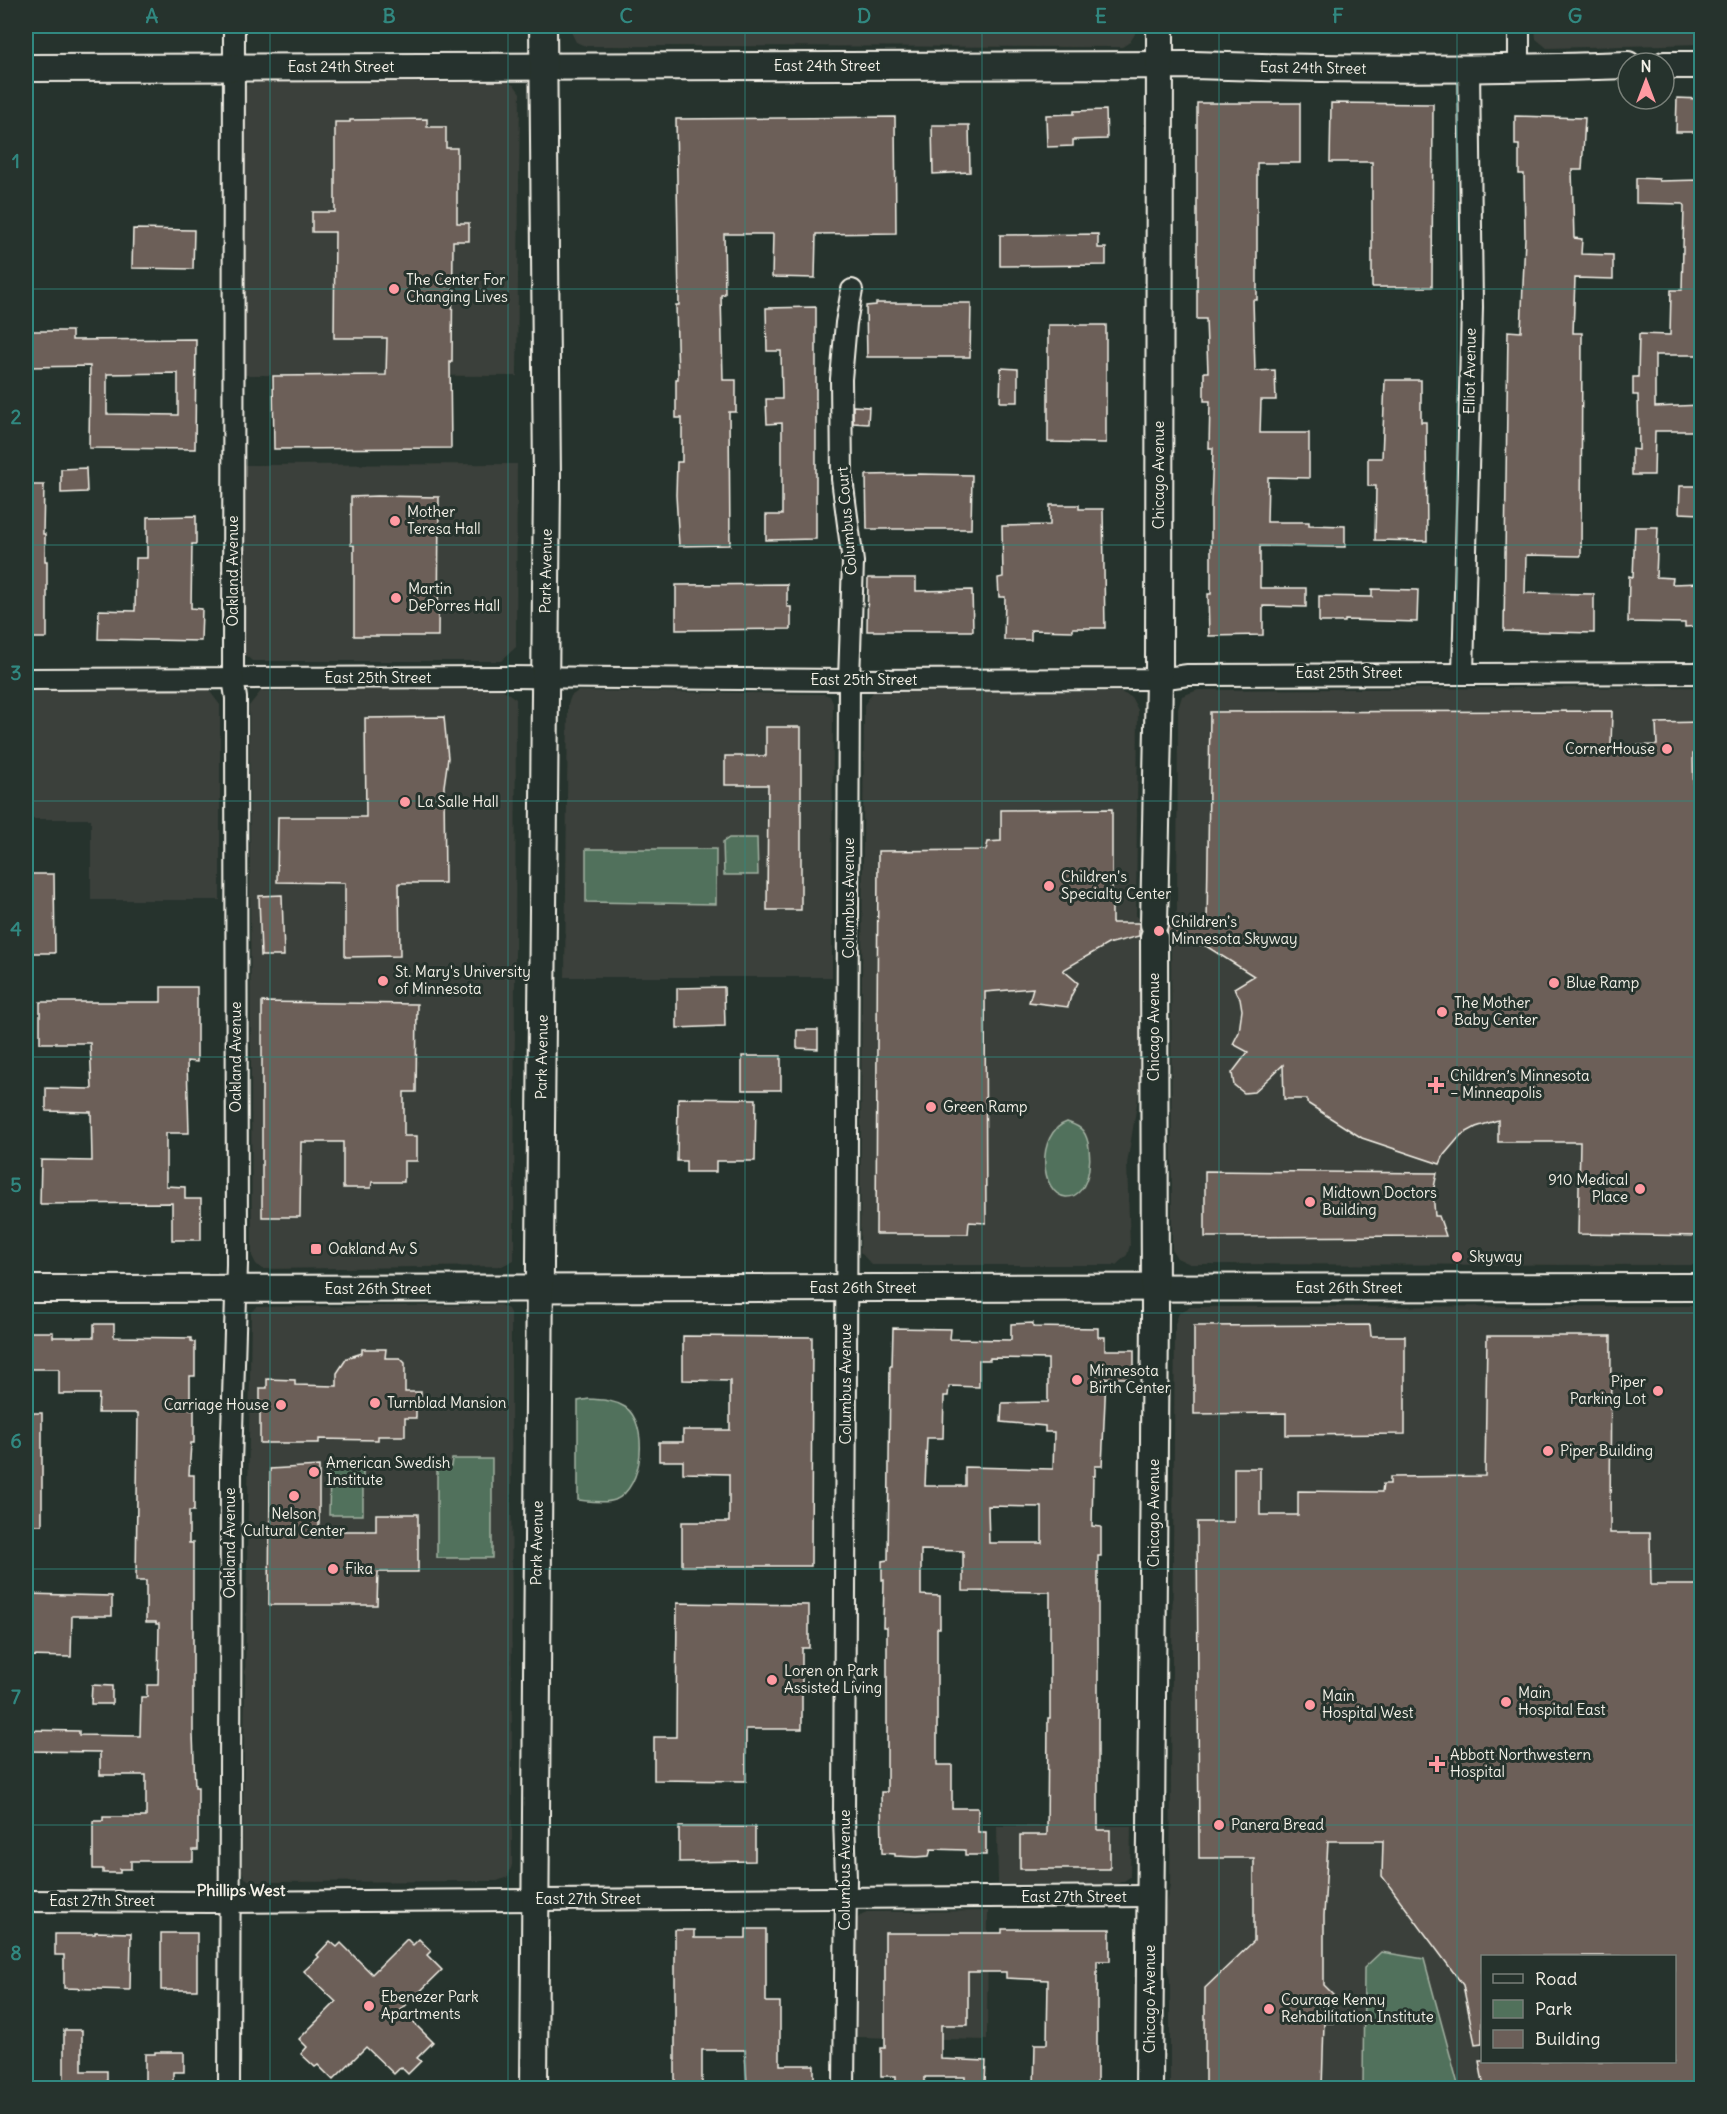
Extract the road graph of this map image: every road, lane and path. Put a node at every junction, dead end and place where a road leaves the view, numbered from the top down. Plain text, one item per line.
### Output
1 (234, 26) edge
2 (543, 26) edge
3 (1160, 26) edge
4 (1519, 26) edge
5 (1159, 65) junction
6 (1616, 65) edge
7 (1676, 65) edge
8 (1701, 65) edge
9 (543, 66) junction
10 (233, 67) junction
11 (26, 68) edge
12 (1519, 68) junction
13 (1469, 69) junction
14 (852, 290) dead end
15 (1701, 673) edge
16 (1463, 674) junction
17 (233, 678) junction
18 (545, 678) junction
19 (26, 679) edge
20 (1159, 679) junction
21 (849, 680) junction
22 (847, 1287) junction
23 (1701, 1287) edge
24 (540, 1288) junction
25 (1154, 1288) junction
26 (26, 1289) edge
27 (236, 1289) junction
28 (1150, 1896) junction
29 (536, 1899) junction
30 (846, 1899) junction
31 (26, 1901) edge
32 (230, 1902) junction
33 (229, 2088) edge
34 (534, 2088) edge
35 (844, 2088) edge
36 (1149, 2088) edge

1 - 10 street, Oakland Avenue
2 - 9 street, Park Avenue
3 - 5 street, Chicago Avenue
4 - 12 street
5 - 9 street, East 24th Street
5 - 13 street, East 24th Street
5 - 20 street, Chicago Avenue
6 - 12 street, East 24th Street
7 - 8 street
9 - 10 street, East 24th Street
9 - 18 street, Park Avenue
10 - 11 street, East 24th Street
10 - 17 street, Oakland Avenue
12 - 13 street, East 24th Street
13 - 16 street, Elliot Avenue
14 - 21 street, Columbus Court
15 - 16 street, East 25th Street
16 - 20 street, East 25th Street
17 - 18 street, East 25th Street
17 - 19 street, East 25th Street
17 - 27 street, Oakland Avenue
18 - 21 street, East 25th Street
18 - 24 street, Park Avenue
20 - 21 street, East 25th Street
20 - 25 street, Chicago Avenue
21 - 22 street, Columbus Avenue
22 - 24 street, East 26th Street
22 - 25 street, East 26th Street
22 - 30 street, Columbus Avenue
23 - 25 street, East 26th Street
24 - 27 street, East 26th Street
24 - 29 street, Park Avenue
25 - 28 street, Chicago Avenue
26 - 27 street, East 26th Street
27 - 32 street, Oakland Avenue
28 - 30 street, East 27th Street
28 - 36 street, Chicago Avenue
29 - 30 street, East 27th Street
29 - 32 street, East 27th Street
29 - 34 street, Park Avenue
30 - 35 street, Columbus Avenue
31 - 32 street, East 27th Street
32 - 33 street, Oakland Avenue

